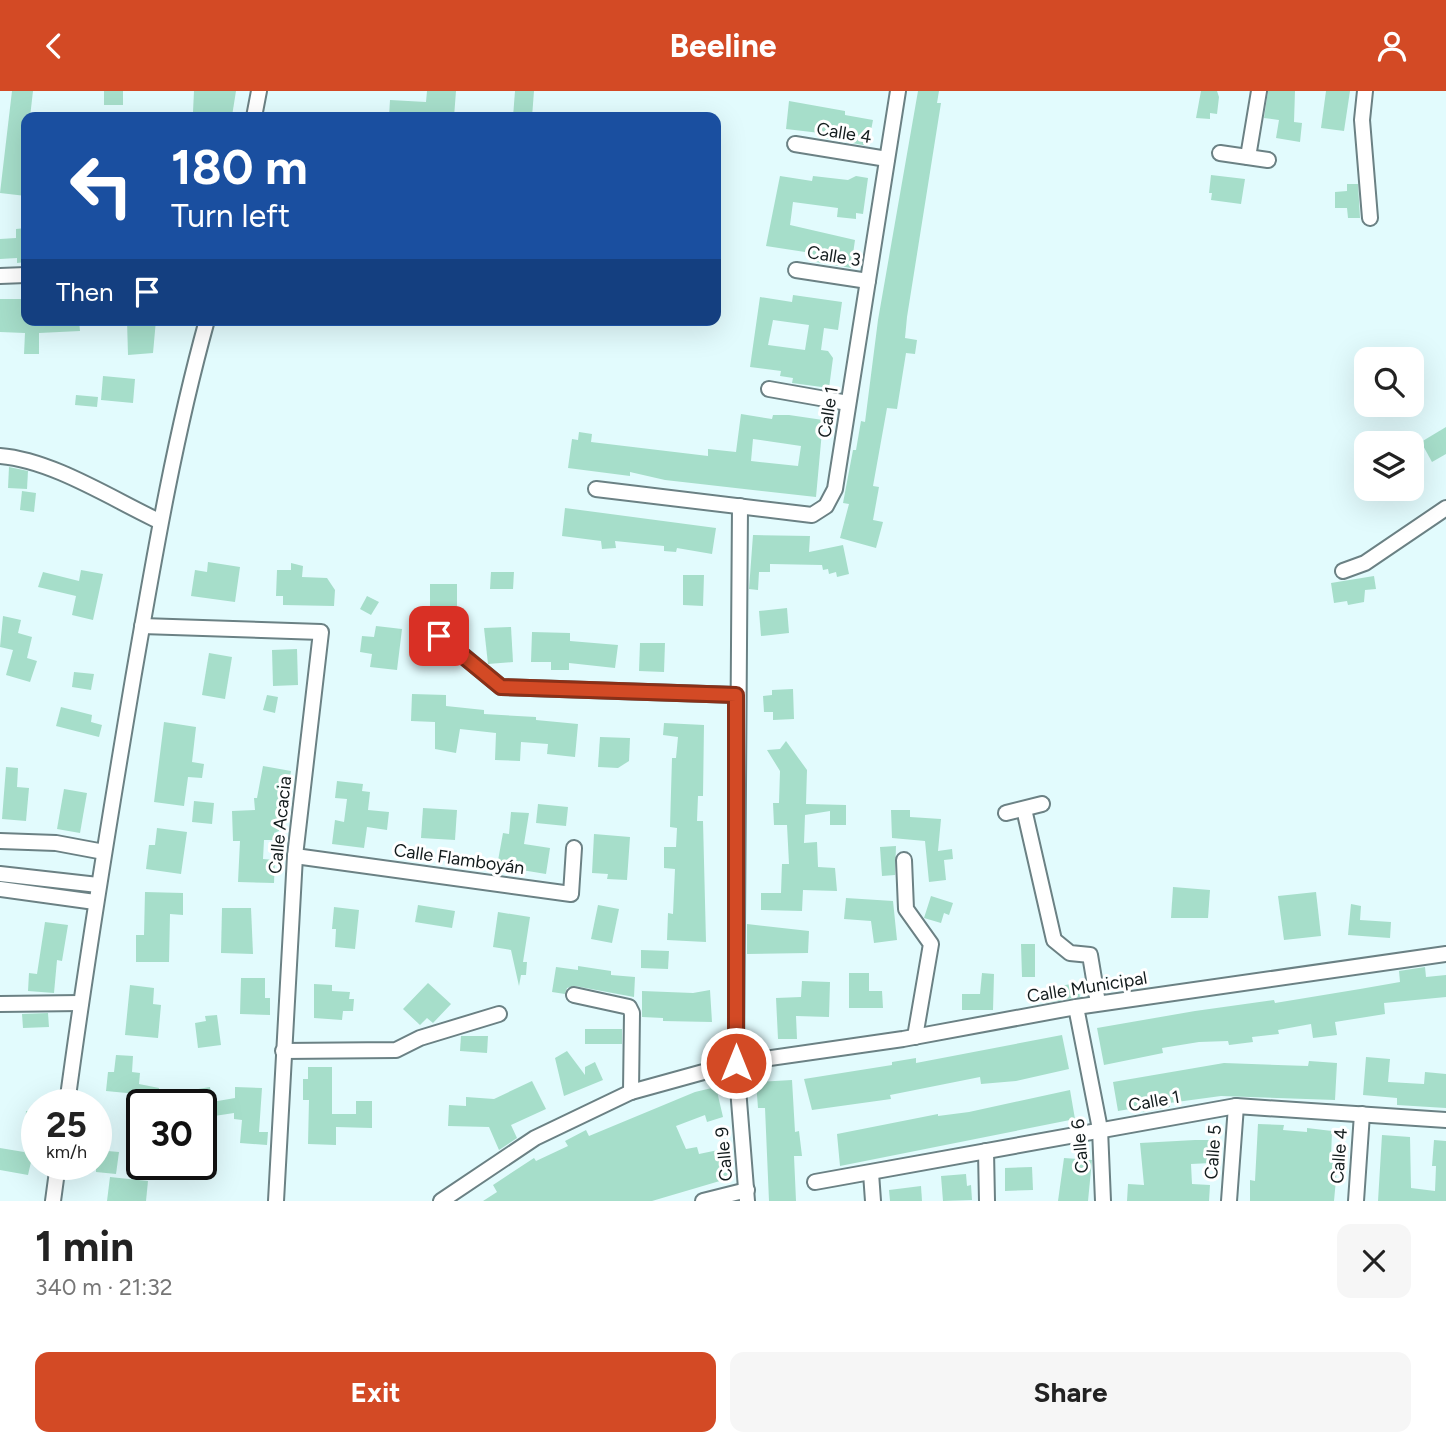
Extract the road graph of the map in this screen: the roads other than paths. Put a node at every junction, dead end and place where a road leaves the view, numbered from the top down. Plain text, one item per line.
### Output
1 (259, 91) edge
2 (898, 91) edge
3 (1259, 91) edge
4 (1365, 91) edge
5 (255, 112) edge
6 (795, 144) dead end
7 (1220, 153) dead end
8 (1248, 157) junction
9 (887, 159) junction
10 (1268, 160) dead end
11 (1370, 218) dead end
12 (796, 270) dead end
13 (21, 275) edge
14 (0, 276) edge
15 (867, 281) junction
16 (205, 326) edge
17 (769, 389) dead end
18 (848, 403) junction
19 (0, 456) edge
20 (596, 489) dead end
21 (740, 506) junction
22 (1446, 508) edge
23 (159, 521) junction
24 (1343, 571) dead end
25 (419, 619) dead end
26 (142, 626) junction
27 (736, 695) junction
28 (1042, 804) dead end
29 (1024, 809) junction
30 (1006, 813) dead end
31 (0, 841) edge
32 (575, 848) dead end
33 (104, 852) junction
34 (295, 856) junction
35 (904, 860) dead end
36 (0, 874) edge
37 (98, 885) junction
38 (0, 889) edge
39 (95, 902) junction
40 (1446, 954) edge
41 (574, 995) dead end
42 (81, 1003) junction
43 (1098, 1003) junction
44 (0, 1004) edge
45 (1076, 1007) junction
46 (499, 1014) dead end
47 (915, 1037) junction
48 (283, 1051) junction
49 (736, 1063) junction
50 (68, 1089) edge
51 (631, 1092) junction
52 (1236, 1106) junction
53 (1362, 1114) junction
54 (1446, 1120) edge
55 (1100, 1129) junction
56 (986, 1151) junction
57 (872, 1173) junction
58 (56, 1180) edge
59 (815, 1182) dead end
60 (747, 1196) edge
61 (53, 1201) edge
62 (276, 1201) edge
63 (441, 1201) edge
64 (703, 1201) edge
65 (873, 1201) edge
66 (987, 1201) edge
67 (1103, 1201) edge
68 (1230, 1201) edge
69 (1356, 1201) edge

1 - 5 street
2 - 9 street, Calle 1
3 - 8 street
4 - 11 street
6 - 9 street, Calle 4
7 - 8 street
8 - 10 street
9 - 15 street, Calle 1
12 - 15 street, Calle 3
13 - 14 street
15 - 18 street, Calle 1
16 - 23 street
17 - 18 street
18 - 21 street, Calle 1
19 - 23 street
20 - 21 street, Calle 1
21 - 27 street, Calle 9
22 - 24 street
23 - 26 street
25 - 27 street
26 - 33 street
26 - 34 street, Calle Acacia
27 - 49 street, Calle 9
28 - 29 street
29 - 30 street
29 - 43 street
31 - 33 street
32 - 34 street, Calle Flamboyán
33 - 37 street
34 - 48 street, Calle Acacia
35 - 47 street
36 - 37 street
37 - 39 street
38 - 39 street
39 - 42 street
40 - 43 street, Calle Municipal
41 - 51 street
42 - 44 street
42 - 50 street
43 - 45 street, Calle Municipal
45 - 47 street, Calle Municipal
45 - 55 street, Calle 6
46 - 48 street
47 - 49 street, Calle Municipal
48 - 62 street, Calle Acacia
49 - 51 street, Calle Municipal
49 - 60 street, Calle 9
51 - 63 street, Calle Municipal
52 - 53 street, Calle 1
52 - 55 street, Calle 1
52 - 68 street, Calle 5
53 - 54 street, Calle 1
53 - 69 street, Calle 4
55 - 56 street, Calle 1
55 - 67 street, Calle 6
56 - 57 street, Calle 1
56 - 66 street
57 - 59 street, Calle 1
57 - 65 street
58 - 61 street
60 - 64 street

